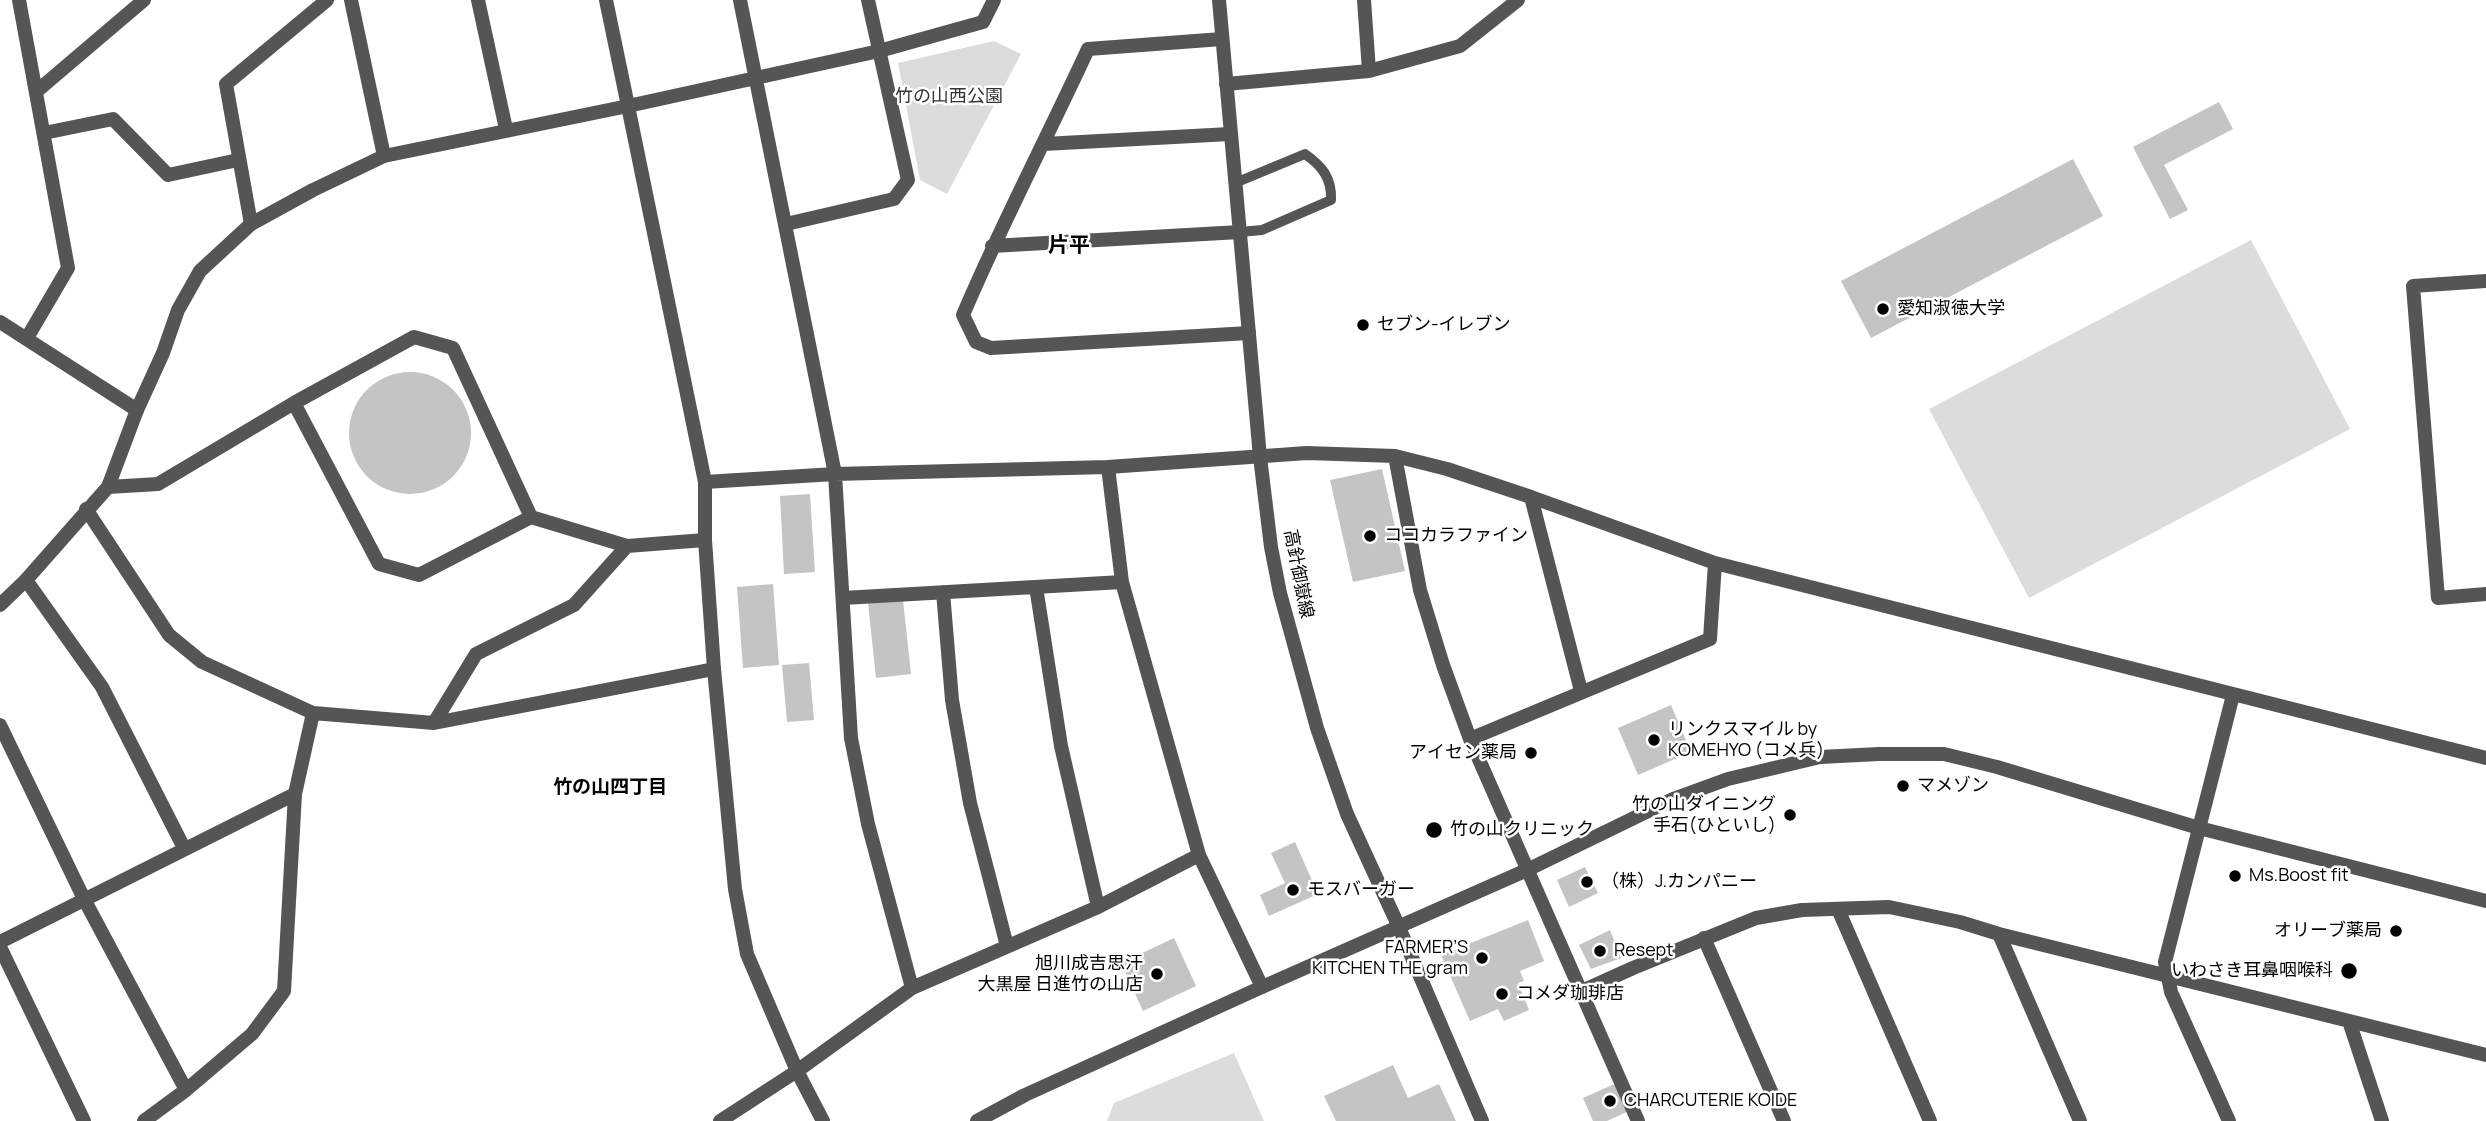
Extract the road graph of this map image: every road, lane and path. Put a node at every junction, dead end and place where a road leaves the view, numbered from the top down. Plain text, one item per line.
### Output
1 (19, 0) edge
2 (144, 0) edge
3 (327, 0) edge
4 (351, 0) edge
5 (478, 0) edge
6 (606, 0) edge
7 (740, 0) edge
8 (868, 0) edge
9 (994, 0) edge
10 (1219, 0) edge
11 (1364, 0) edge
12 (1518, 0) edge
13 (1222, 38) junction
14 (878, 51) junction
15 (1369, 71) junction
16 (755, 78) junction
17 (1226, 83) junction
18 (37, 91) junction
19 (628, 106) junction
20 (506, 129) junction
21 (44, 133) junction
22 (1230, 134) junction
23 (1044, 144) junction
24 (384, 156) junction
25 (238, 160) junction
26 (1235, 183) junction
27 (786, 224) junction
28 (251, 225) junction
29 (1240, 232) junction
30 (992, 246) junction
31 (2486, 281) edge
32 (0, 322) edge
33 (1249, 333) junction
34 (27, 338) junction
35 (294, 403) junction
36 (137, 410) junction
37 (1395, 456) junction
38 (1260, 457) junction
39 (1108, 467) junction
40 (835, 474) junction
41 (705, 482) junction
42 (108, 487) junction
43 (1531, 497) junction
44 (86, 509) junction
45 (531, 517) junction
46 (705, 540) junction
47 (627, 546) junction
48 (1715, 563) junction
49 (26, 580) junction
50 (1122, 582) junction
51 (1036, 587) junction
52 (943, 592) junction
53 (2486, 594) edge
54 (843, 598) junction
55 (0, 605) edge
56 (714, 670) junction
57 (1581, 691) junction
58 (2234, 695) junction
59 (313, 713) junction
60 (434, 723) junction
61 (0, 725) edge
62 (1470, 739) junction
63 (2486, 758) edge
64 (295, 794) junction
65 (2199, 828) junction
66 (184, 848) junction
67 (1199, 856) junction
68 (1527, 870) junction
69 (84, 899) junction
70 (2486, 901) edge
71 (1098, 907) junction
72 (1838, 909) junction
73 (1398, 925) junction
74 (1999, 934) junction
75 (1704, 938) junction
76 (0, 944) edge
77 (1007, 946) junction
78 (2167, 975) junction
79 (1262, 987) junction
80 (912, 988) junction
81 (1580, 992) junction
82 (2349, 1021) junction
83 (2486, 1055) edge
84 (797, 1071) junction
85 (186, 1090) junction
86 (84, 1121) edge
87 (144, 1121) edge
88 (720, 1121) edge
89 (823, 1121) edge
90 (977, 1121) edge
91 (1482, 1121) edge
92 (1638, 1121) edge
93 (1784, 1121) edge
94 (1930, 1121) edge
95 (2080, 1121) edge
96 (2229, 1121) edge
97 (2382, 1121) edge

1 - 18 street
2 - 18 street
3 - 25 street
4 - 24 street
5 - 20 street
6 - 19 street
7 - 16 street
8 - 14 street
9 - 14 street
10 - 13 street, 高針御嶽線
11 - 15 street
12 - 15 street
13 - 17 street, 高針御嶽線
13 - 23 street
14 - 16 street
14 - 27 street
15 - 17 street
16 - 19 street
16 - 27 street
17 - 22 street, 高針御嶽線
18 - 21 street
19 - 20 street
19 - 41 street
20 - 24 street
21 - 25 street
21 - 34 street
22 - 23 street
22 - 26 street, 高針御嶽線
23 - 30 street
24 - 28 street
25 - 28 street
26 - 29 street, 高針御嶽線
26 - 29 lane
27 - 40 street
28 - 36 street
29 - 30 street
29 - 33 street, 高針御嶽線
30 - 33 street
31 - 53 street
32 - 34 street
33 - 38 street, 高針御嶽線
34 - 36 street
35 - 42 street
35 - 45 street
35 - 45 street
36 - 42 street
37 - 38 street
37 - 43 street
37 - 62 street
38 - 39 street
38 - 73 street, 高針御嶽線
39 - 40 street
39 - 50 street
40 - 41 street
40 - 54 street
41 - 46 street
42 - 44 street
43 - 48 street
43 - 57 street
44 - 49 street
44 - 59 street
45 - 47 street
46 - 47 street
46 - 56 street
47 - 60 street
48 - 57 street
48 - 58 street
49 - 55 street
49 - 66 street
50 - 51 street
50 - 67 street
51 - 52 street
51 - 71 street
52 - 54 street
52 - 77 street
54 - 80 street
56 - 60 street
56 - 84 street
57 - 62 street
58 - 63 street
58 - 65 street
59 - 60 street
59 - 64 street
61 - 69 street
62 - 68 street
64 - 66 street
64 - 85 street
65 - 68 street
65 - 70 street
65 - 78 street
66 - 69 street
67 - 71 street
67 - 79 street
68 - 73 street
68 - 81 street
69 - 76 street
69 - 85 street
71 - 77 street
72 - 74 street
72 - 75 street
72 - 94 street
73 - 79 street
73 - 91 street, 高針御嶽線
74 - 78 street
74 - 95 street
75 - 81 street
75 - 93 street
76 - 86 street
77 - 80 street
78 - 82 street
78 - 96 street
79 - 90 street
80 - 84 street
81 - 92 street
82 - 83 street
82 - 97 street
84 - 88 street
84 - 89 street
85 - 87 street

